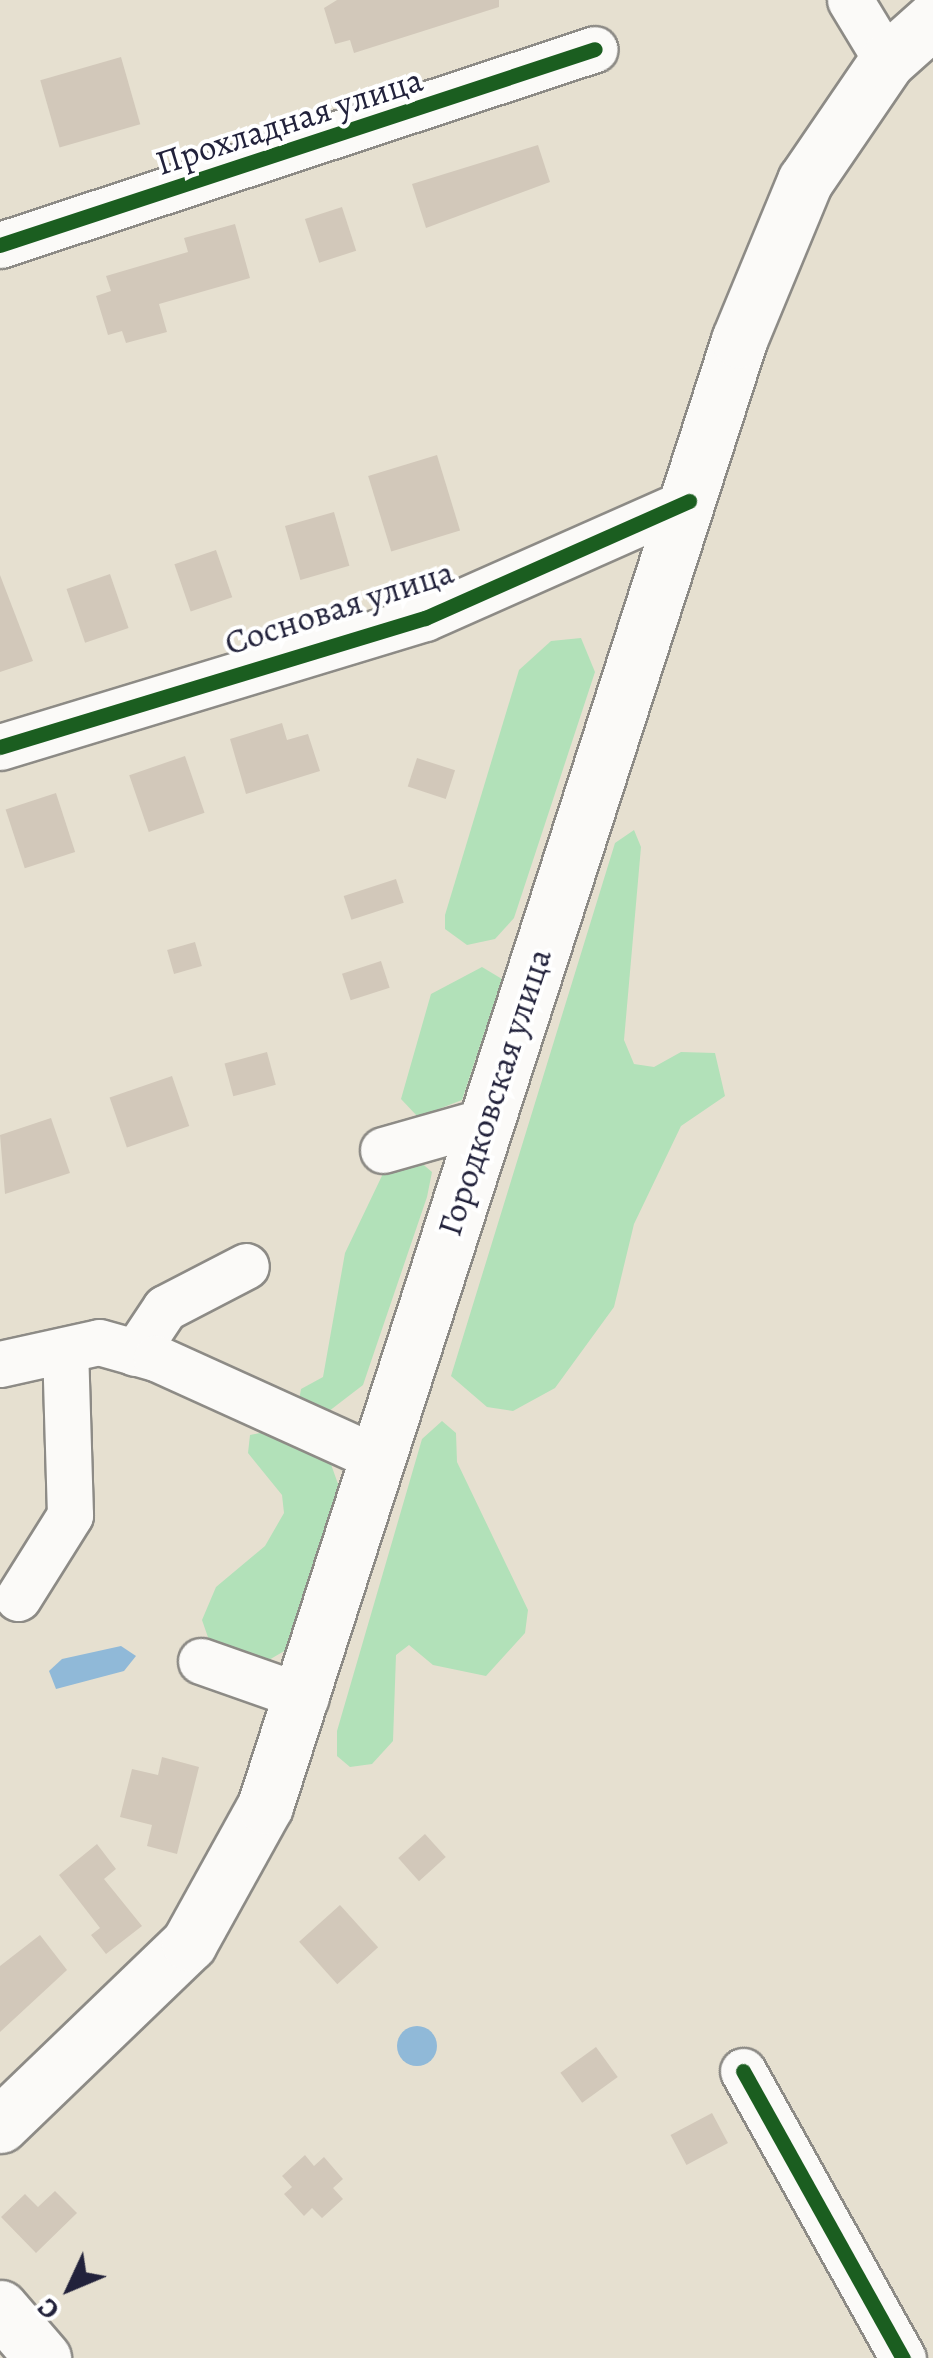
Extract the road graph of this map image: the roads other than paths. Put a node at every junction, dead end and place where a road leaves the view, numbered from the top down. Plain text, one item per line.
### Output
1 (850, 0) edge
2 (933, 20) edge
3 (595, 49) dead end
4 (887, 61) junction
5 (0, 245) edge
6 (689, 500) junction
7 (0, 747) edge
8 (485, 1121) junction
9 (383, 1150) dead end
10 (246, 1266) dead end
11 (65, 1351) junction
12 (135, 1353) junction
13 (0, 1364) edge
14 (374, 1458) junction
15 (18, 1598) dead end
16 (201, 1661) dead end
17 (306, 1698) junction
18 (742, 2071) dead end
19 (0, 2125) edge
20 (0, 2308) edge
21 (43, 2358) edge
22 (904, 2358) edge

1 - 4 street
2 - 4 main road, Городковская улица
3 - 5 street, Прохладная улица
4 - 6 main road, Городковская улица
6 - 7 street, Сосновая улица
6 - 8 main road, Городковская улица
8 - 9 street
8 - 14 main road, Городковская улица
10 - 12 street
11 - 12 street
11 - 13 street
11 - 15 street
12 - 14 street
14 - 17 main road, Городковская улица
16 - 17 street
17 - 19 main road, Городковская улица
18 - 22 street
20 - 21 main road

